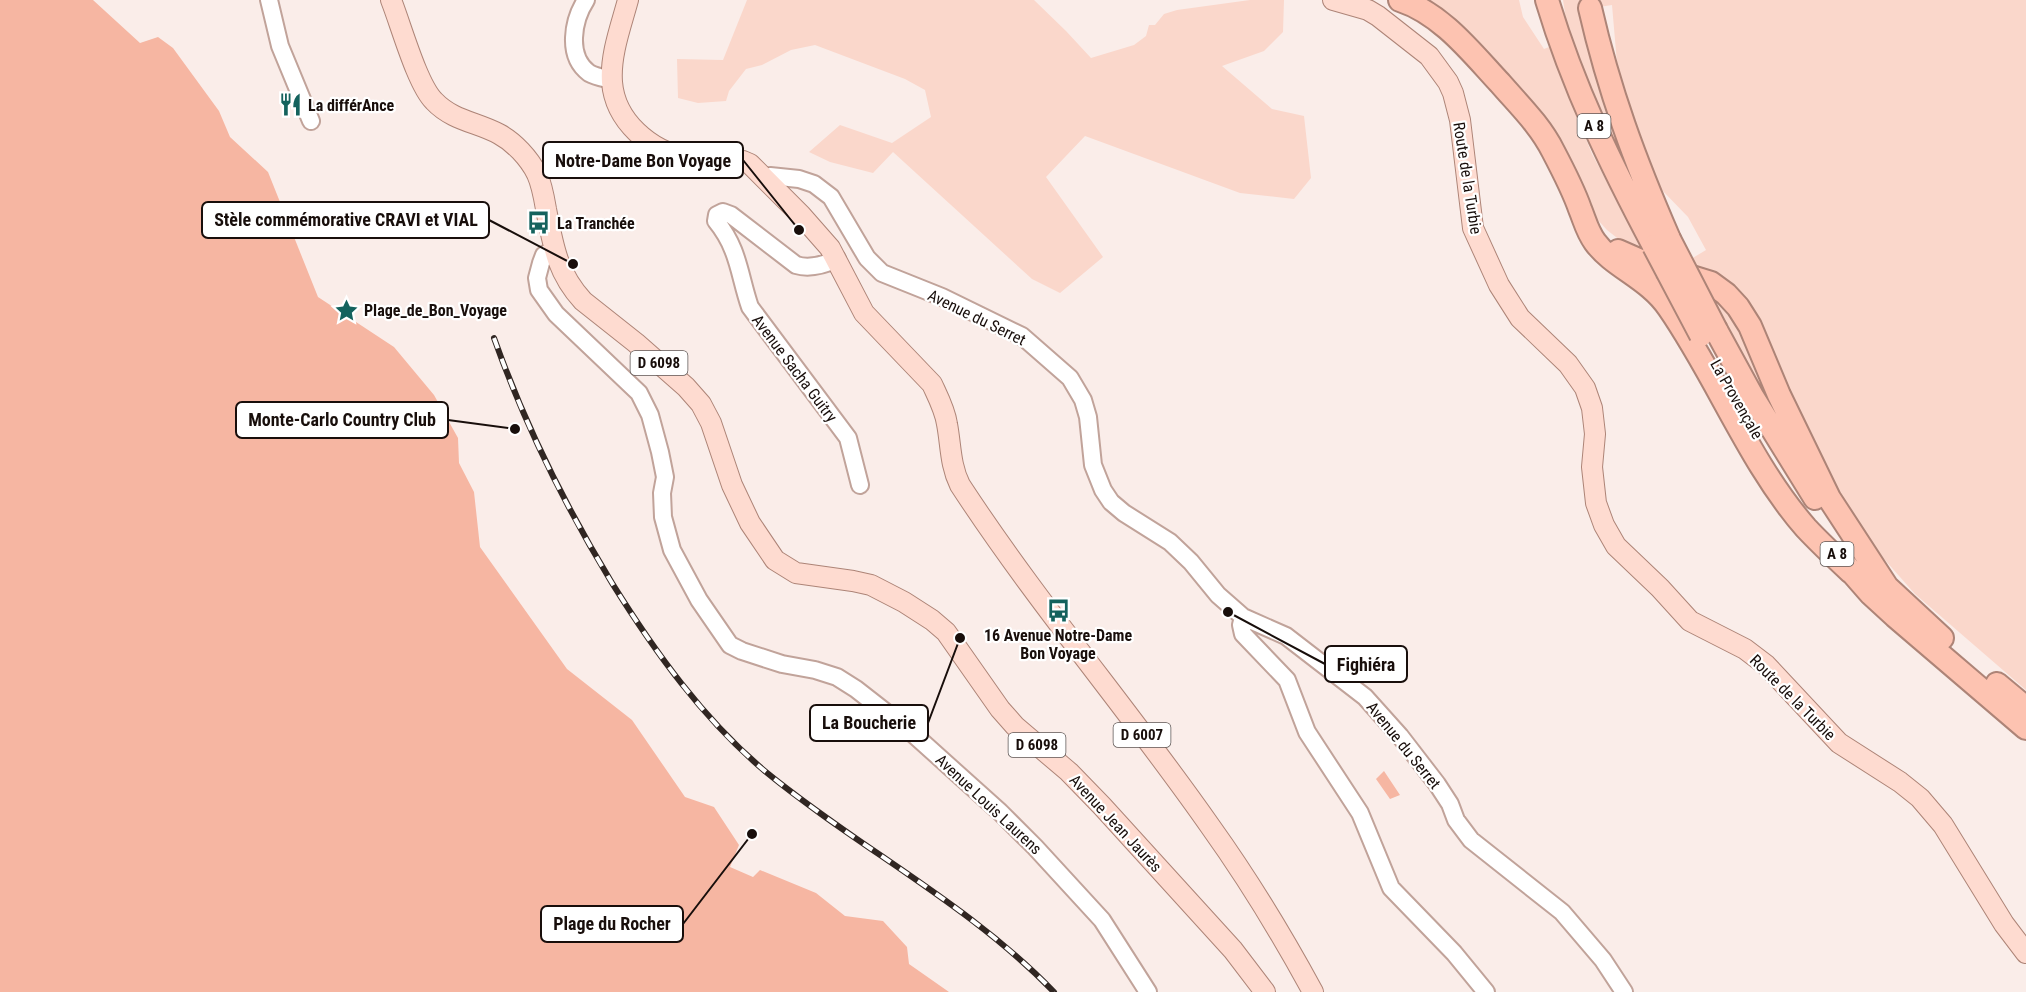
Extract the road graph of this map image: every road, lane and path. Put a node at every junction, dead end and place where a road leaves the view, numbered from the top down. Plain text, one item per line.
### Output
1 (269, 0) edge
2 (392, 0) edge
3 (586, 0) edge
4 (628, 0) edge
5 (1334, 0) edge
6 (1400, 0) edge
7 (1547, 0) edge
8 (1590, 8) dead end
9 (612, 80) junction
10 (311, 121) dead end
11 (770, 186) junction
12 (1580, 208) junction
13 (1661, 243) junction
14 (554, 249) junction
15 (837, 259) junction
16 (1709, 333) junction
17 (860, 484) dead end
18 (1851, 572) junction
19 (1887, 587) junction
20 (1243, 617) junction
21 (2026, 708) edge
22 (2026, 728) edge
23 (2026, 953) edge
24 (1148, 992) edge
25 (1265, 992) edge
26 (1313, 992) edge
27 (1486, 992) edge
28 (1624, 992) edge

1 - 10 street
2 - 14 main road, D 6098
3 - 9 street
4 - 9 main road, D 6007
5 - 23 main road, Route de la Turbie
6 - 12 highway
7 - 13 highway, La Provençale / A 8
8 - 13 highway, La Provençale / A 8
9 - 11 main road, D 6007
11 - 15 main road, D 6007
11 - 20 street, Avenue du Serret
12 - 18 highway
12 - 19 highway
13 - 16 highway, La Provençale / A 8, bridge
14 - 24 street, Avenue Louis Laurens
14 - 25 main road, Avenue Jean Jaurès / D 6098
15 - 17 street, Avenue Sacha Guitry
15 - 26 main road, D 6007
16 - 18 highway, La Provençale / A 8
16 - 19 highway, La Provençale / A 8
18 - 22 highway, La Provençale / A 8
19 - 21 highway, La Provençale / A 8
20 - 27 street
20 - 28 street, Avenue du Serret

